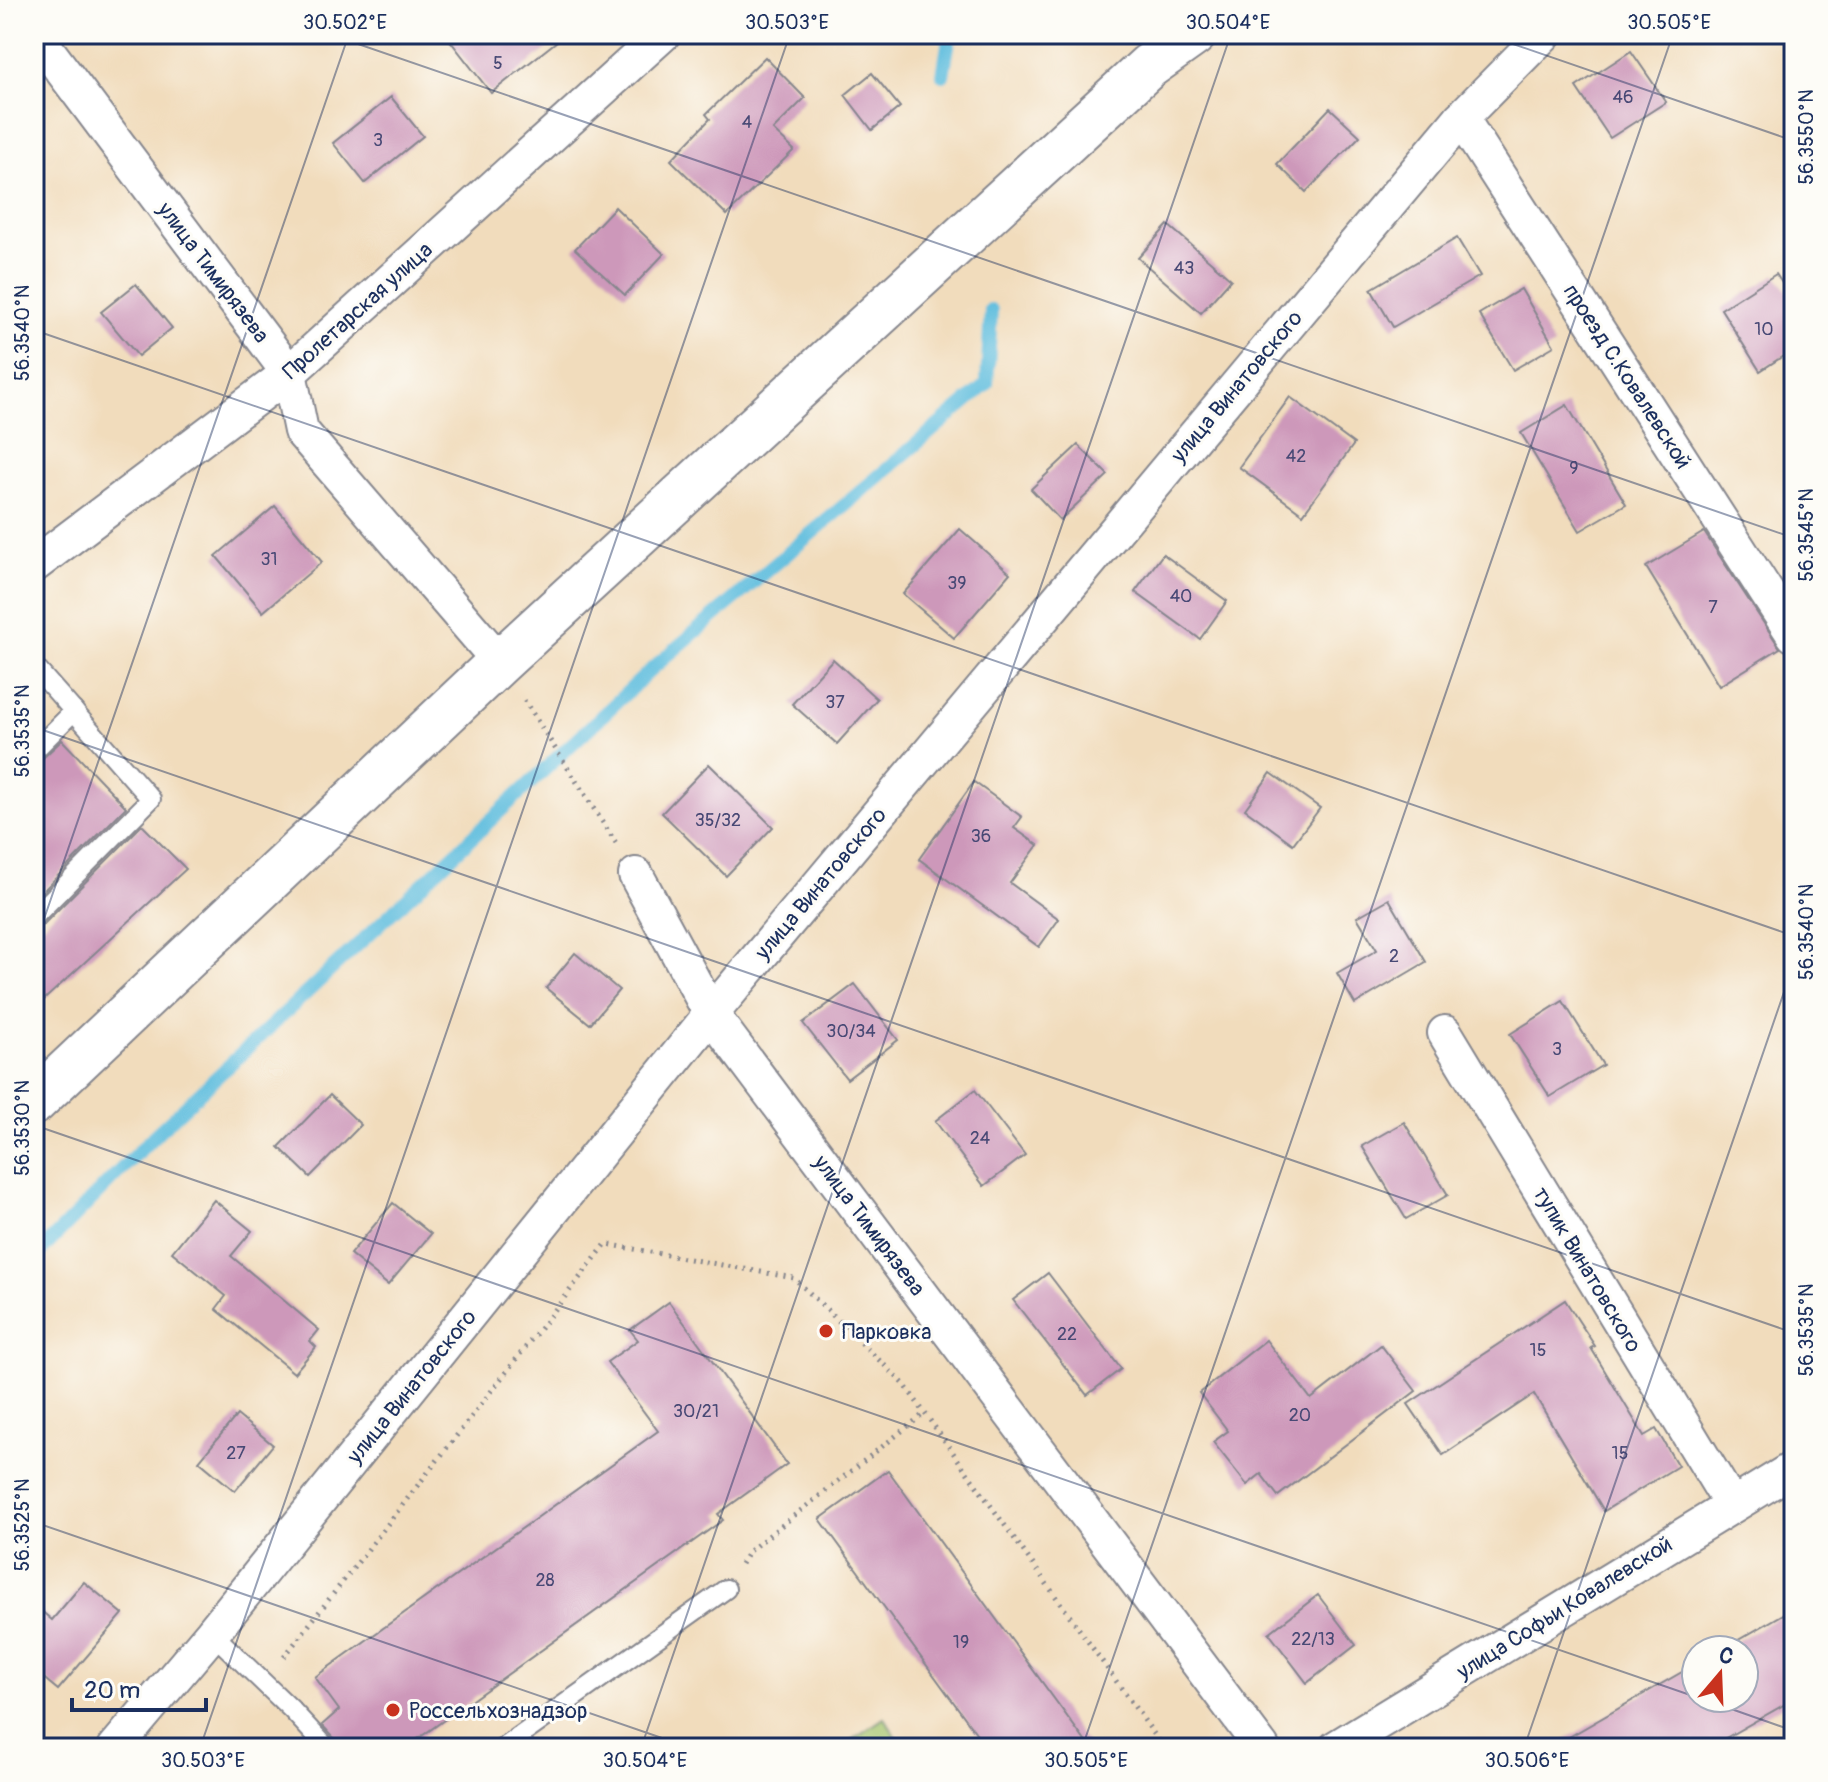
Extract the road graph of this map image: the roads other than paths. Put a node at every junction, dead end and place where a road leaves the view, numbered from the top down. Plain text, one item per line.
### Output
1 (35, 34) edge
2 (663, 34) edge
3 (1194, 34) edge
4 (1544, 34) edge
5 (1461, 118) junction
6 (289, 373) junction
7 (34, 565) edge
8 (1794, 635) edge
9 (500, 662) junction
10 (34, 666) edge
11 (74, 711) junction
12 (34, 751) edge
13 (636, 875) road end
14 (34, 917) edge
15 (711, 1014) junction
16 (1445, 1033) dead end
17 (34, 1102) edge
18 (1794, 1468) edge
19 (1731, 1504) junction
20 (726, 1589) road end
21 (212, 1633) junction
22 (1348, 1745) edge
23 (115, 1748) edge
24 (327, 1748) edge
25 (503, 1748) edge
26 (1262, 1748) edge

1 - 6 street, улица Тимирязева
2 - 6 street, Пролетарская улица
3 - 9 main road
4 - 5 street, улица Винатовского
5 - 8 street, проезд С.Ковалевской
5 - 15 street, улица Винатовского
6 - 7 street, Пролетарская улица
6 - 9 street, улица Тимирязева
9 - 17 main road
10 - 11 lane
11 - 12 lane
11 - 14 lane
13 - 15 street, улица Тимирязева
15 - 21 street, улица Винатовского
15 - 26 street, улица Тимирязева
16 - 19 street, тупик Винатовского
18 - 19 street, улица Софьи Ковалевской
19 - 22 street, улица Софьи Ковалевской
20 - 25 lane
21 - 23 street, улица Винатовского
21 - 24 lane

